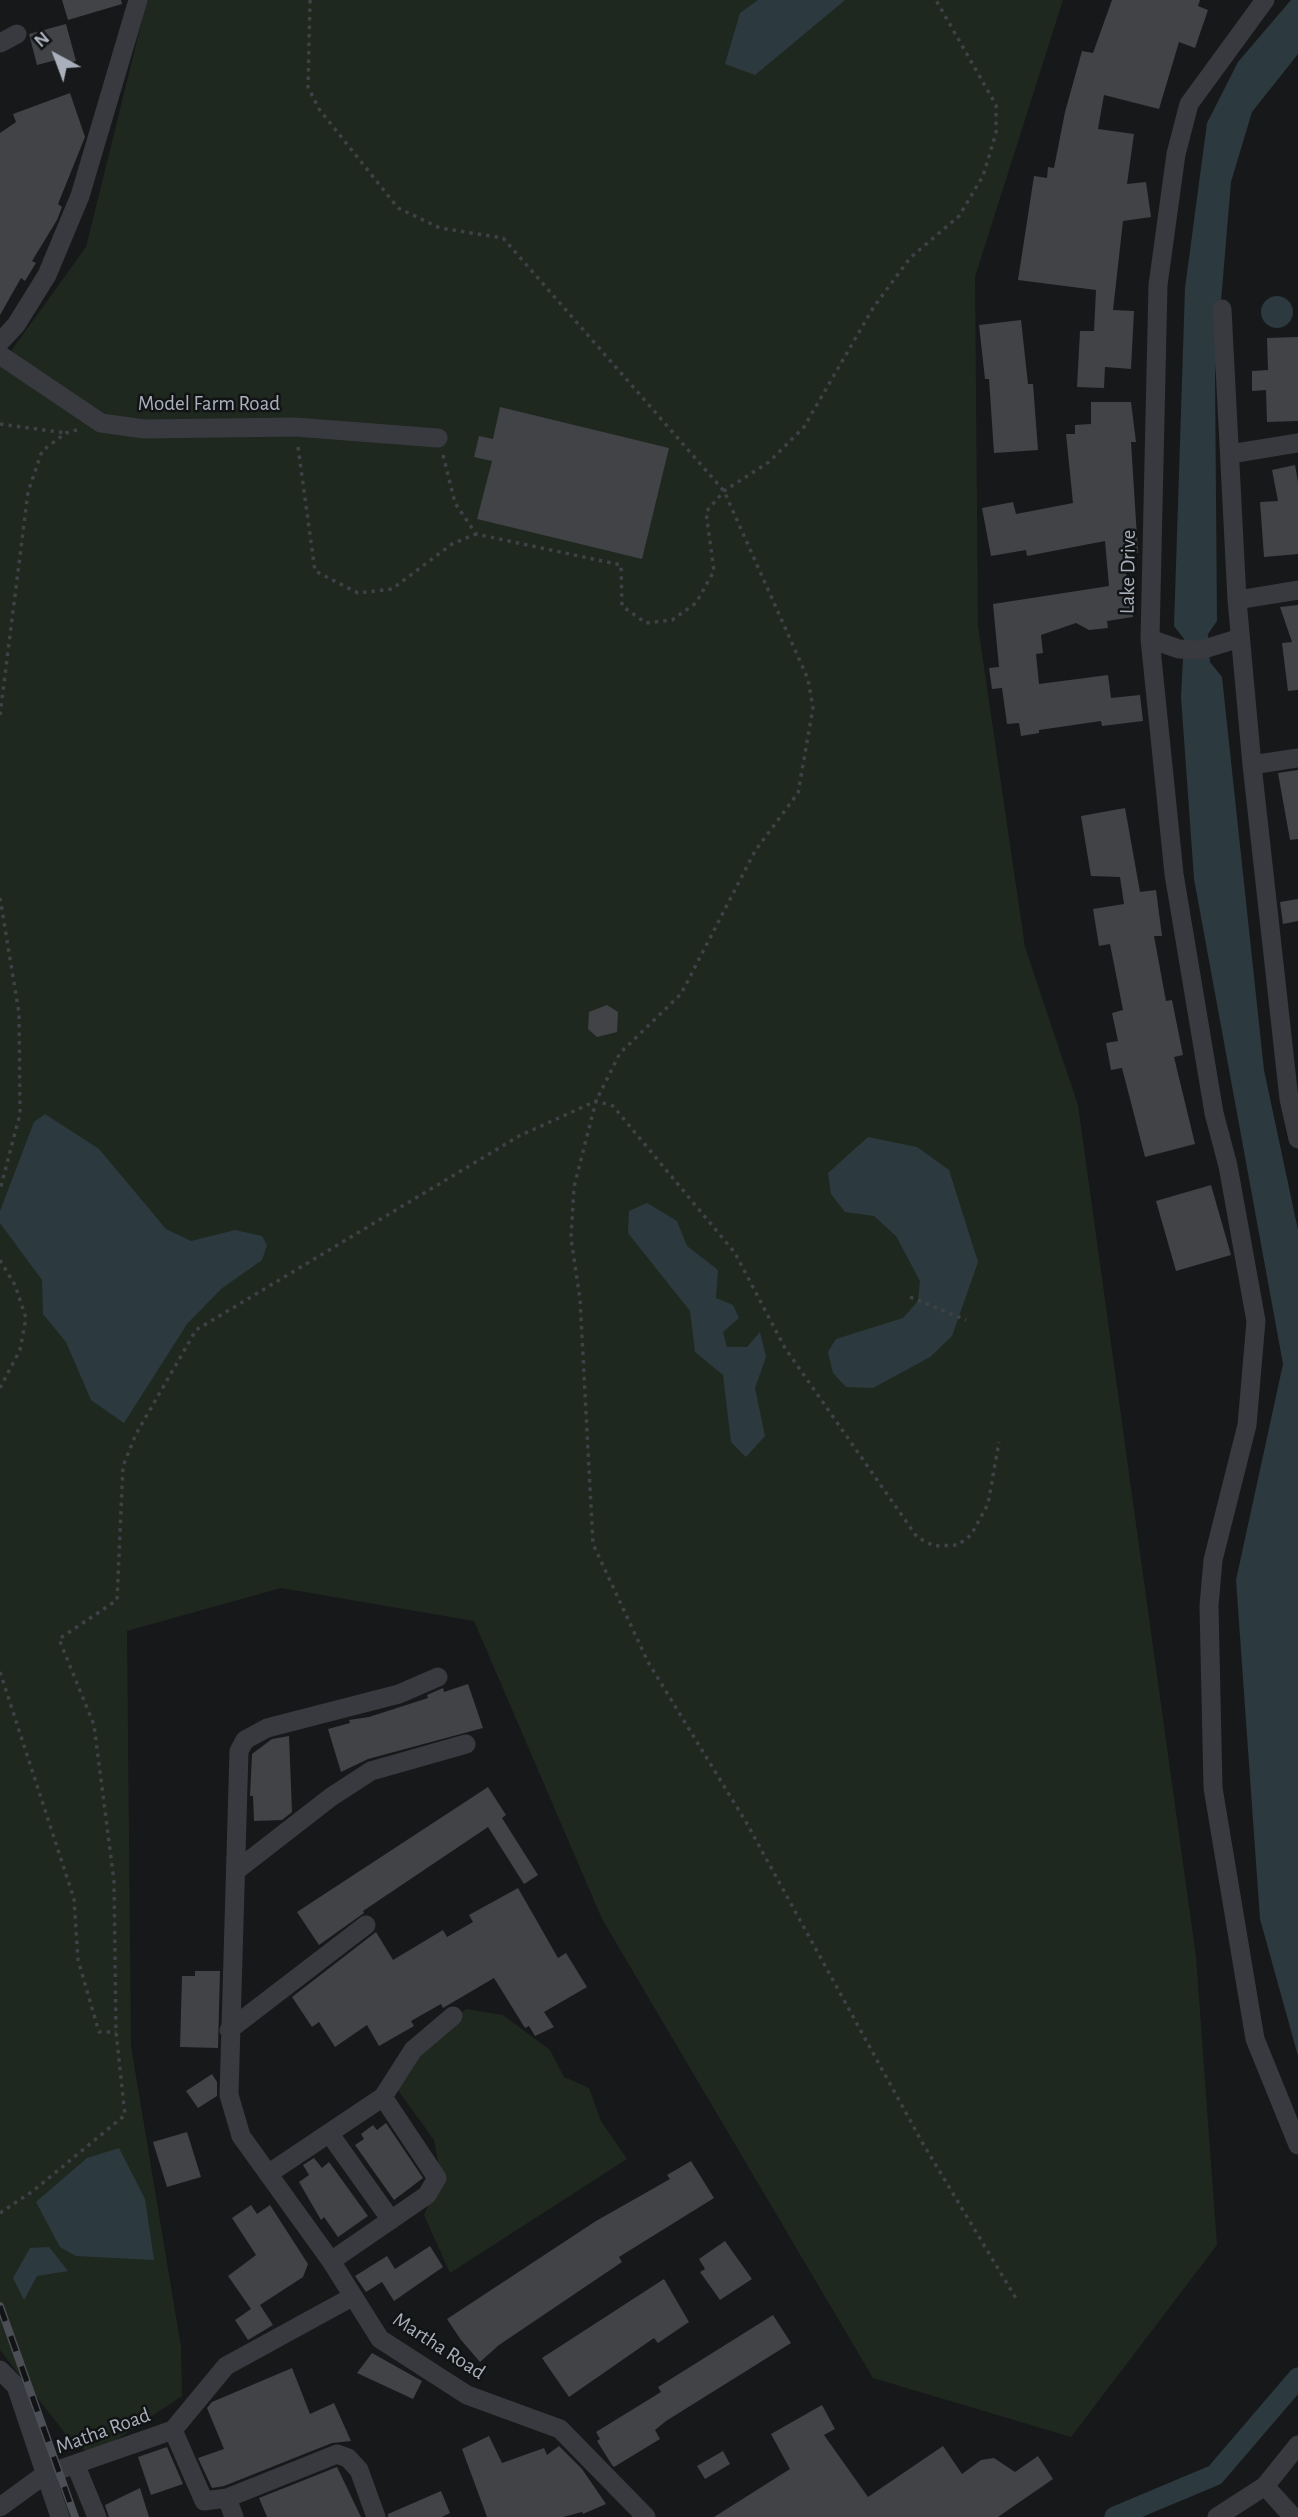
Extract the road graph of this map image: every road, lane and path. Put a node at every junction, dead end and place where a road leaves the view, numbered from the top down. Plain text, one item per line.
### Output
1 (138, 0) edge
2 (310, 0) edge
3 (936, 0) edge
4 (1265, 0) edge
5 (1222, 309) dead end
6 (0, 342) edge
7 (0, 355) edge
8 (101, 423) junction
9 (0, 424) edge
10 (295, 427) junction
11 (66, 433) junction
12 (438, 438) joint
13 (1298, 443) edge
14 (1230, 454) junction
15 (724, 491) junction
16 (476, 534) junction
17 (1298, 590) edge
18 (1237, 600) junction
19 (1240, 638) junction
20 (1150, 639) junction
21 (0, 715) edge
22 (1298, 758) edge
23 (1252, 765) junction
24 (0, 898) edge
25 (1294, 1098) edge
26 (596, 1101) junction
27 (1298, 1139) edge
28 (0, 1190) edge
29 (0, 1260) edge
30 (910, 1297) dead end
31 (966, 1320) dead end
32 (0, 1388) edge
33 (999, 1442) dead end
34 (0, 1672) edge
35 (438, 1676) dead end
36 (466, 1744) dead end
37 (237, 1870) junction
38 (366, 1925) dead end
39 (453, 2016) dead end
40 (229, 2030) junction
41 (116, 2032) junction
42 (383, 2097) junction
43 (329, 2133) junction
44 (1298, 2145) edge
45 (268, 2174) junction
46 (0, 2213) edge
47 (391, 2220) junction
48 (331, 2261) junction
49 (352, 2297) junction
50 (1017, 2300) dead end
51 (0, 2370) edge
52 (173, 2430) junction
53 (1298, 2445) edge
54 (76, 2466) junction
55 (44, 2475) junction
56 (1265, 2486) junction
57 (227, 2498) junction
58 (0, 2507) edge
59 (60, 2517) edge
60 (97, 2517) edge
61 (234, 2517) edge
62 (376, 2517) edge
63 (646, 2517) edge
64 (1217, 2517) edge
65 (1293, 2517) edge

1 - 6 street
2 - 15 path
3 - 15 path
4 - 20 street, Lake Drive
5 - 14 street
7 - 8 street, Model Farm Road
8 - 10 street, Model Farm Road
8 - 11 path
9 - 11 path
10 - 12 street, Model Farm Road
10 - 16 path
11 - 21 path
12 - 16 path
13 - 14 street
14 - 18 street
15 - 16 path
15 - 26 path
17 - 18 street
18 - 19 street
19 - 20 street
19 - 23 street
20 - 44 street, Lake Drive
22 - 23 street
23 - 25 street
24 - 28 path
25 - 27 street
26 - 33 path
26 - 41 path
26 - 50 path
29 - 32 path
30 - 31 path
34 - 41 path
35 - 37 street, Martha Road
36 - 37 street
37 - 40 street, Martha Road
38 - 40 street
39 - 42 street
40 - 45 street, Martha Road
41 - 46 path
42 - 43 street
42 - 47 street
43 - 45 street
43 - 47 street
45 - 48 street, Martha Road
47 - 48 street
48 - 49 street, Martha Road
49 - 52 street, Matha Road
49 - 63 street, Martha Road
51 - 55 street
52 - 54 street, Matha Road
52 - 57 street
53 - 56 street
54 - 55 street, Matha Road
54 - 60 street
55 - 58 street, Matha Road
55 - 59 street
56 - 64 street
56 - 65 street
57 - 61 street
57 - 62 street

